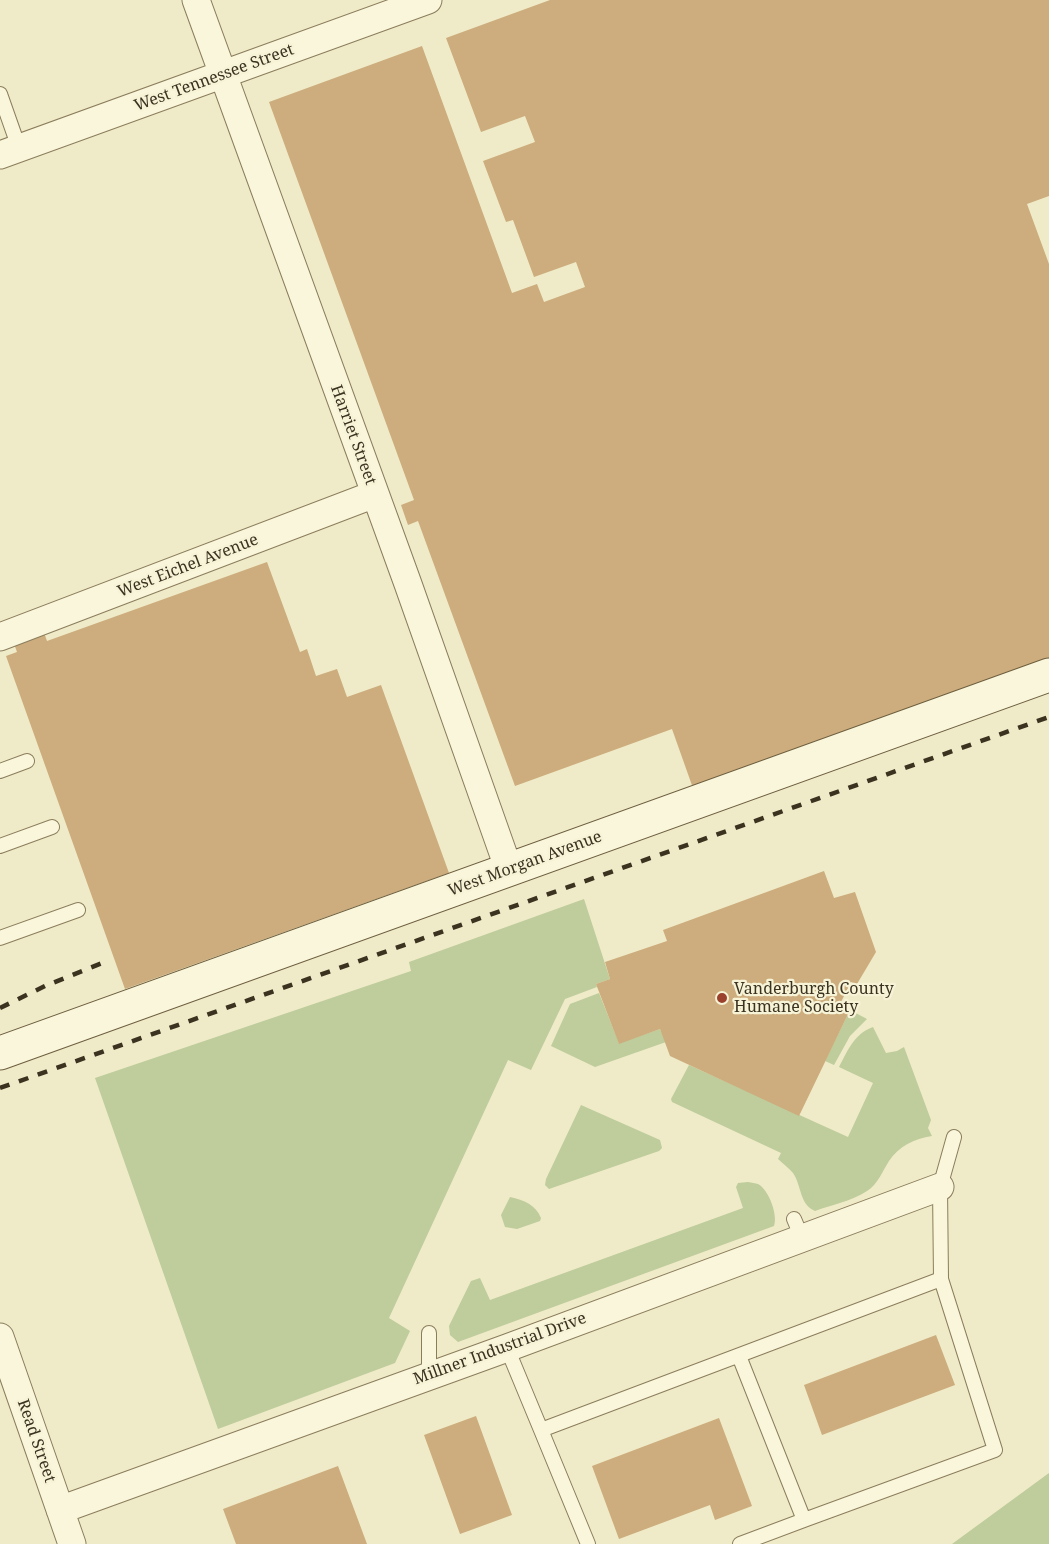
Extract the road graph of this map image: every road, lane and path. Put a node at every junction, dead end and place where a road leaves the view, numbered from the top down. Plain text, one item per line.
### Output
1 (196, 0) edge
2 (428, 0) edge
3 (223, 75) junction
4 (0, 94) edge
5 (9, 151) edge
6 (375, 494) junction
7 (0, 637) edge
8 (1049, 675) edge
9 (27, 761) dead end
10 (0, 771) edge
11 (52, 827) dead end
12 (0, 846) edge
13 (509, 870) junction
14 (78, 910) dead end
15 (0, 938) edge
16 (0, 1053) edge
17 (954, 1137) dead end
18 (940, 1187) junction
19 (941, 1279) junction
20 (429, 1333) dead end
21 (0, 1337) edge
22 (507, 1348) junction
23 (740, 1356) junction
24 (429, 1375) junction
25 (541, 1430) junction
26 (60, 1510) junction
27 (804, 1520) junction
28 (72, 1544) edge
29 (588, 1544) edge
30 (740, 1544) edge

1 - 3 street, Harriet Street
2 - 3 street, West Tennessee Street
3 - 5 street, West Tennessee Street
3 - 6 street, Harriet Street
4 - 5 lane
6 - 7 street, West Eichel Avenue
6 - 13 street, Harriet Street
8 - 13 street, West Morgan Avenue
9 - 10 lane
11 - 12 lane
13 - 16 street, West Morgan Avenue
14 - 15 lane
17 - 18 lane
18 - 19 lane
18 - 22 street, Millner Industrial Drive
19 - 23 lane
19 - 27 lane
20 - 24 lane
21 - 26 street, Read Street
22 - 24 street, Millner Industrial Drive
22 - 25 lane
23 - 25 lane
23 - 27 lane
24 - 26 street, Millner Industrial Drive
25 - 29 lane
26 - 28 street, Read Street
27 - 30 lane

